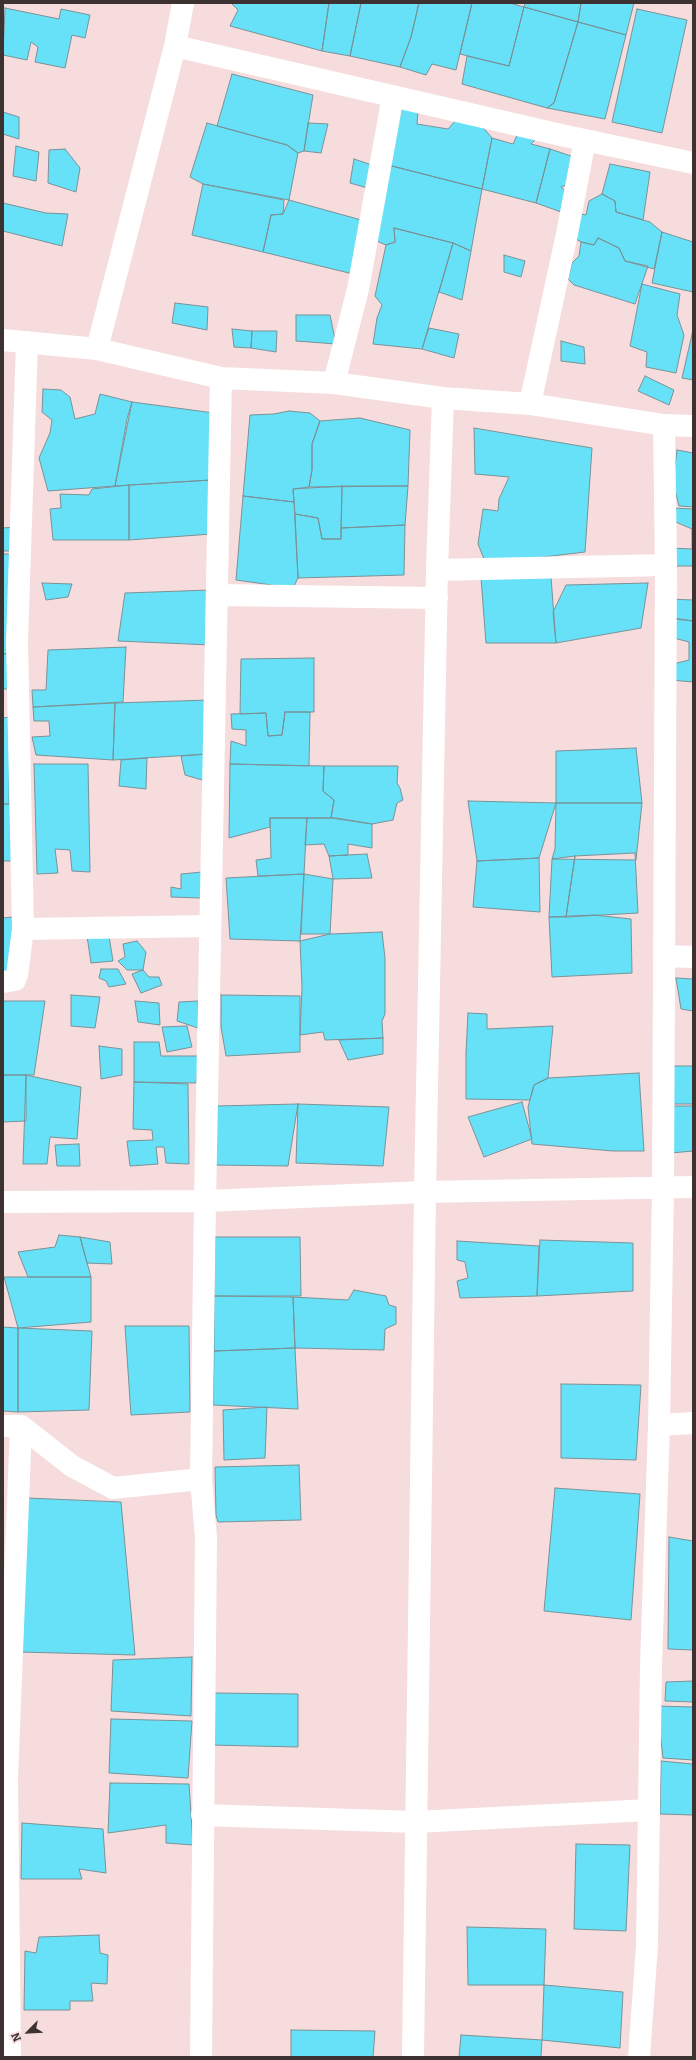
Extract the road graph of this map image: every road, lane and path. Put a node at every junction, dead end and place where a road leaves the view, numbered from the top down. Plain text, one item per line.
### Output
1 (184, 3) edge
2 (175, 46) junction
3 (393, 96) junction
4 (585, 140) junction
5 (693, 163) edge
6 (3, 340) edge
7 (27, 342) junction
8 (97, 349) junction
9 (221, 378) junction
10 (334, 383) junction
11 (444, 398) junction
12 (530, 404) junction
13 (664, 425) junction
14 (693, 426) edge
15 (666, 565) junction
16 (437, 570) junction
17 (217, 595) junction
18 (437, 598) junction
19 (10, 701) edge
20 (210, 926) junction
21 (23, 929) junction
22 (664, 956) junction
23 (693, 957) edge
24 (3, 982) edge
25 (693, 1187) edge
26 (663, 1188) junction
27 (425, 1192) junction
28 (205, 1201) junction
29 (3, 1202) edge
30 (693, 1423) edge
31 (12, 1426) edge
32 (659, 1426) junction
33 (201, 1480) junction
34 (5, 1778) edge
35 (649, 1810) junction
36 (202, 1815) junction
37 (416, 1822) junction
38 (10, 2057) edge
39 (201, 2057) edge
40 (413, 2057) edge
41 (640, 2057) edge

1 - 2 street
2 - 3 street
2 - 8 street
3 - 4 street
3 - 10 street
4 - 5 street
4 - 12 street
6 - 7 street
7 - 8 street
7 - 19 street
8 - 9 street
9 - 10 street
9 - 17 street
10 - 11 street
11 - 12 street
11 - 16 street
12 - 13 street
13 - 14 street
13 - 15 street
15 - 16 street
15 - 22 street
16 - 18 street
17 - 18 street
17 - 20 street
18 - 27 street
19 - 21 street
20 - 21 street
20 - 28 street
21 - 24 street
22 - 23 street
22 - 26 street
25 - 26 street
26 - 27 street
26 - 32 street
27 - 28 street
27 - 37 street
28 - 29 street
28 - 33 street
30 - 32 street
31 - 33 street
31 - 34 street
32 - 35 street
33 - 36 street
34 - 38 street
35 - 37 street
35 - 41 street
36 - 37 street
36 - 39 street
37 - 40 street

